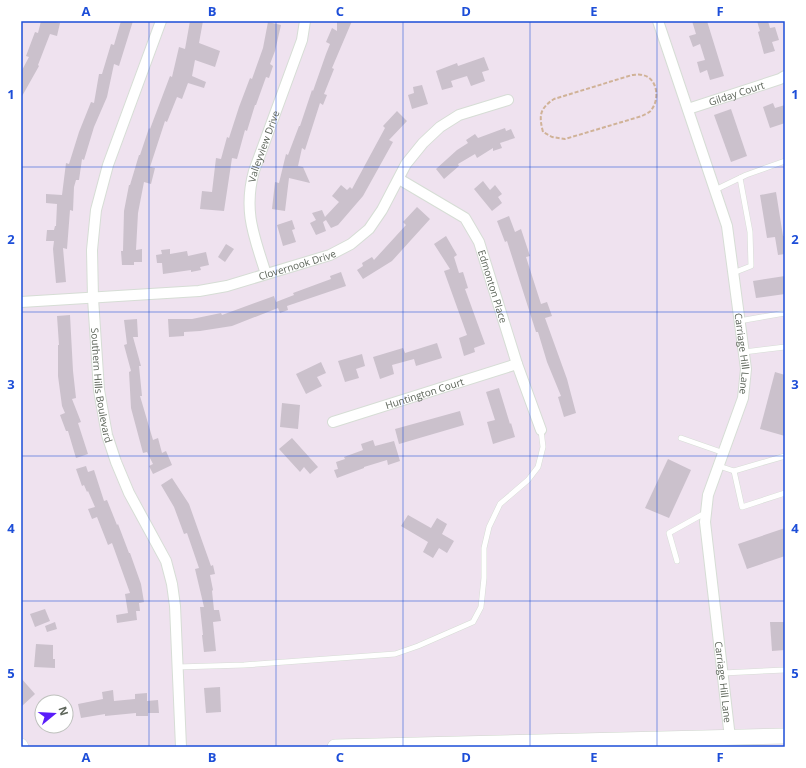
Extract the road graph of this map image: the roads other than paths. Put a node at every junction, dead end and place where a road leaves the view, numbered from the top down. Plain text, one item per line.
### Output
1 (161, 21) edge
2 (305, 21) edge
3 (658, 21) edge
4 (785, 76) edge
5 (508, 100) dead end
6 (688, 110) junction
7 (785, 161) edge
8 (740, 178) junction
9 (399, 179) junction
10 (715, 190) junction
11 (733, 273) junction
12 (266, 274) junction
13 (93, 298) junction
14 (21, 302) edge
15 (785, 313) edge
16 (740, 321) junction
17 (785, 347) edge
18 (744, 352) junction
19 (517, 364) junction
20 (333, 422) dead end
21 (541, 430) joint
22 (681, 438) dead end
23 (724, 453) junction
24 (785, 456) edge
25 (719, 466) junction
26 (734, 471) junction
27 (785, 493) edge
28 (706, 513) junction
29 (677, 561) dead end
30 (177, 667) junction
31 (785, 670) edge
32 (723, 674) junction
33 (785, 736) edge
34 (730, 740) junction
35 (592, 744) edge
36 (181, 747) edge
37 (337, 747) edge

1 - 13 street, Southern Hills Boulevard
2 - 12 street, Valleyview Drive
3 - 6 street, Carriage Hill Lane
4 - 6 street, Gilday Court
5 - 9 street, Clovernook Drive
6 - 10 street, Carriage Hill Lane
7 - 8 lane
8 - 10 lane
8 - 11 lane
9 - 12 street, Clovernook Drive
9 - 19 street, Edmonton Place
10 - 11 street, Carriage Hill Lane
11 - 16 street, Carriage Hill Lane
12 - 13 street, Clovernook Drive
13 - 14 street, Clovernook Drive
13 - 30 street, Southern Hills Boulevard
15 - 16 lane
16 - 18 street, Carriage Hill Lane
17 - 18 lane
18 - 23 street, Carriage Hill Lane
19 - 20 street, Huntington Court
19 - 21 street, Edmonton Place
21 - 30 lane
22 - 23 lane
23 - 25 street, Carriage Hill Lane
24 - 26 lane
25 - 26 lane
25 - 28 street, Carriage Hill Lane
26 - 27 lane
28 - 29 lane
28 - 32 street, Carriage Hill Lane
30 - 36 street, Southern Hills Boulevard
31 - 32 lane
32 - 34 street, Carriage Hill Lane
33 - 34 main road
34 - 35 main road
35 - 37 main road

